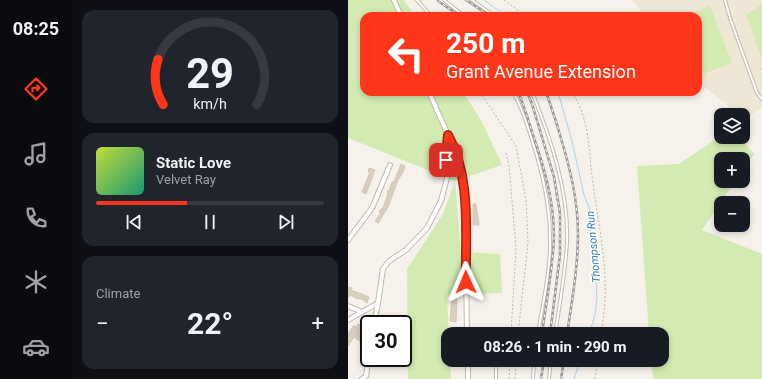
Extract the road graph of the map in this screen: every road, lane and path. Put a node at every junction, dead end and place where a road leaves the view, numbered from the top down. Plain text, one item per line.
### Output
1 (394, 0) edge
2 (417, 0) edge
3 (444, 0) edge
4 (472, 0) edge
5 (504, 0) edge
6 (725, 0) edge
7 (399, 12) edge
8 (428, 12) edge
9 (459, 12) edge
10 (488, 12) edge
11 (520, 12) edge
12 (760, 68) dead end
13 (762, 70) edge
14 (431, 96) edge
15 (483, 96) edge
16 (515, 96) edge
17 (534, 96) edge
18 (575, 96) edge
19 (762, 99) edge
20 (448, 135) junction
21 (506, 152) dead end
22 (390, 165) dead end
23 (348, 240) edge
24 (378, 303) junction
25 (348, 306) edge
26 (362, 312) junction
27 (376, 315) edge
28 (348, 320) edge
29 (467, 327) edge
30 (511, 327) edge
31 (519, 327) edge
32 (539, 327) edge
33 (556, 327) edge
34 (602, 327) edge
35 (367, 367) edge
36 (468, 367) edge
37 (496, 367) edge
38 (510, 367) edge
39 (516, 367) edge
40 (534, 367) edge
41 (550, 367) edge
42 (597, 367) edge
43 (362, 379) edge
44 (468, 379) edge
45 (496, 379) edge
46 (509, 379) edge
47 (515, 379) edge
48 (533, 379) edge
49 (549, 379) edge
50 (595, 379) edge

1 - 7 street
2 - 8 lane
3 - 9 lane
4 - 10 lane
5 - 11 path
6 - 19 lane
12 - 13 path
14 - 20 street
15 - 31 path
16 - 32 lane
17 - 33 lane
18 - 34 path
20 - 24 street
20 - 29 street
21 - 30 path
22 - 23 street
24 - 26 street
24 - 27 street
25 - 26 street
26 - 28 street
35 - 43 street
36 - 44 street
37 - 45 lane
38 - 46 path
39 - 47 path
40 - 48 lane
41 - 49 lane
42 - 50 path

